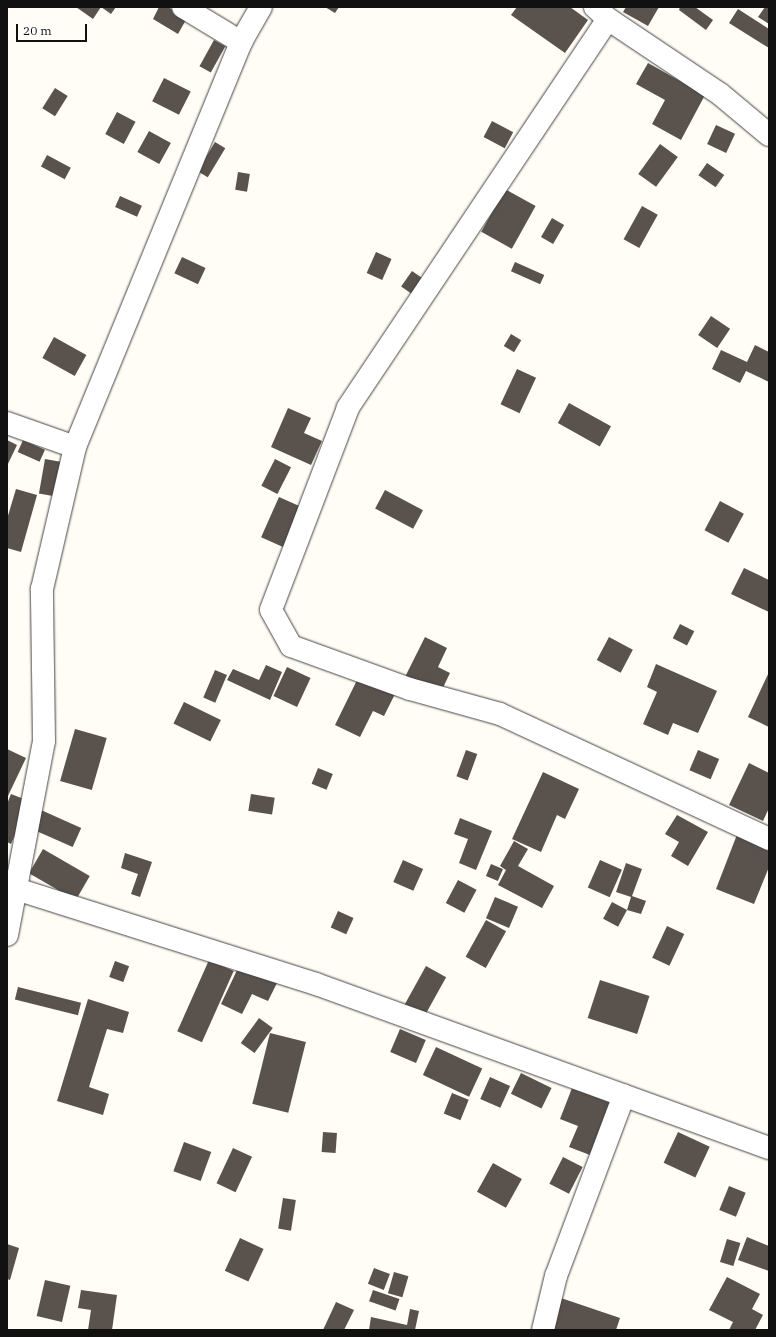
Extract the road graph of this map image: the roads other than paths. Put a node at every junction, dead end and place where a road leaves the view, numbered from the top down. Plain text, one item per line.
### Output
1 (183, 7) edge
2 (261, 7) edge
3 (601, 13) edge
4 (241, 42) junction
5 (769, 136) edge
6 (7, 423) edge
7 (75, 447) junction
8 (769, 839) edge
9 (12, 888) edge
10 (7, 935) edge
11 (624, 1095) junction
12 (769, 1148) edge
13 (543, 1330) edge

1 - 4 street
2 - 4 street
3 - 5 street
3 - 8 street
4 - 7 street
6 - 7 street
7 - 9 street
9 - 10 street
9 - 11 street
11 - 12 street
11 - 13 street

